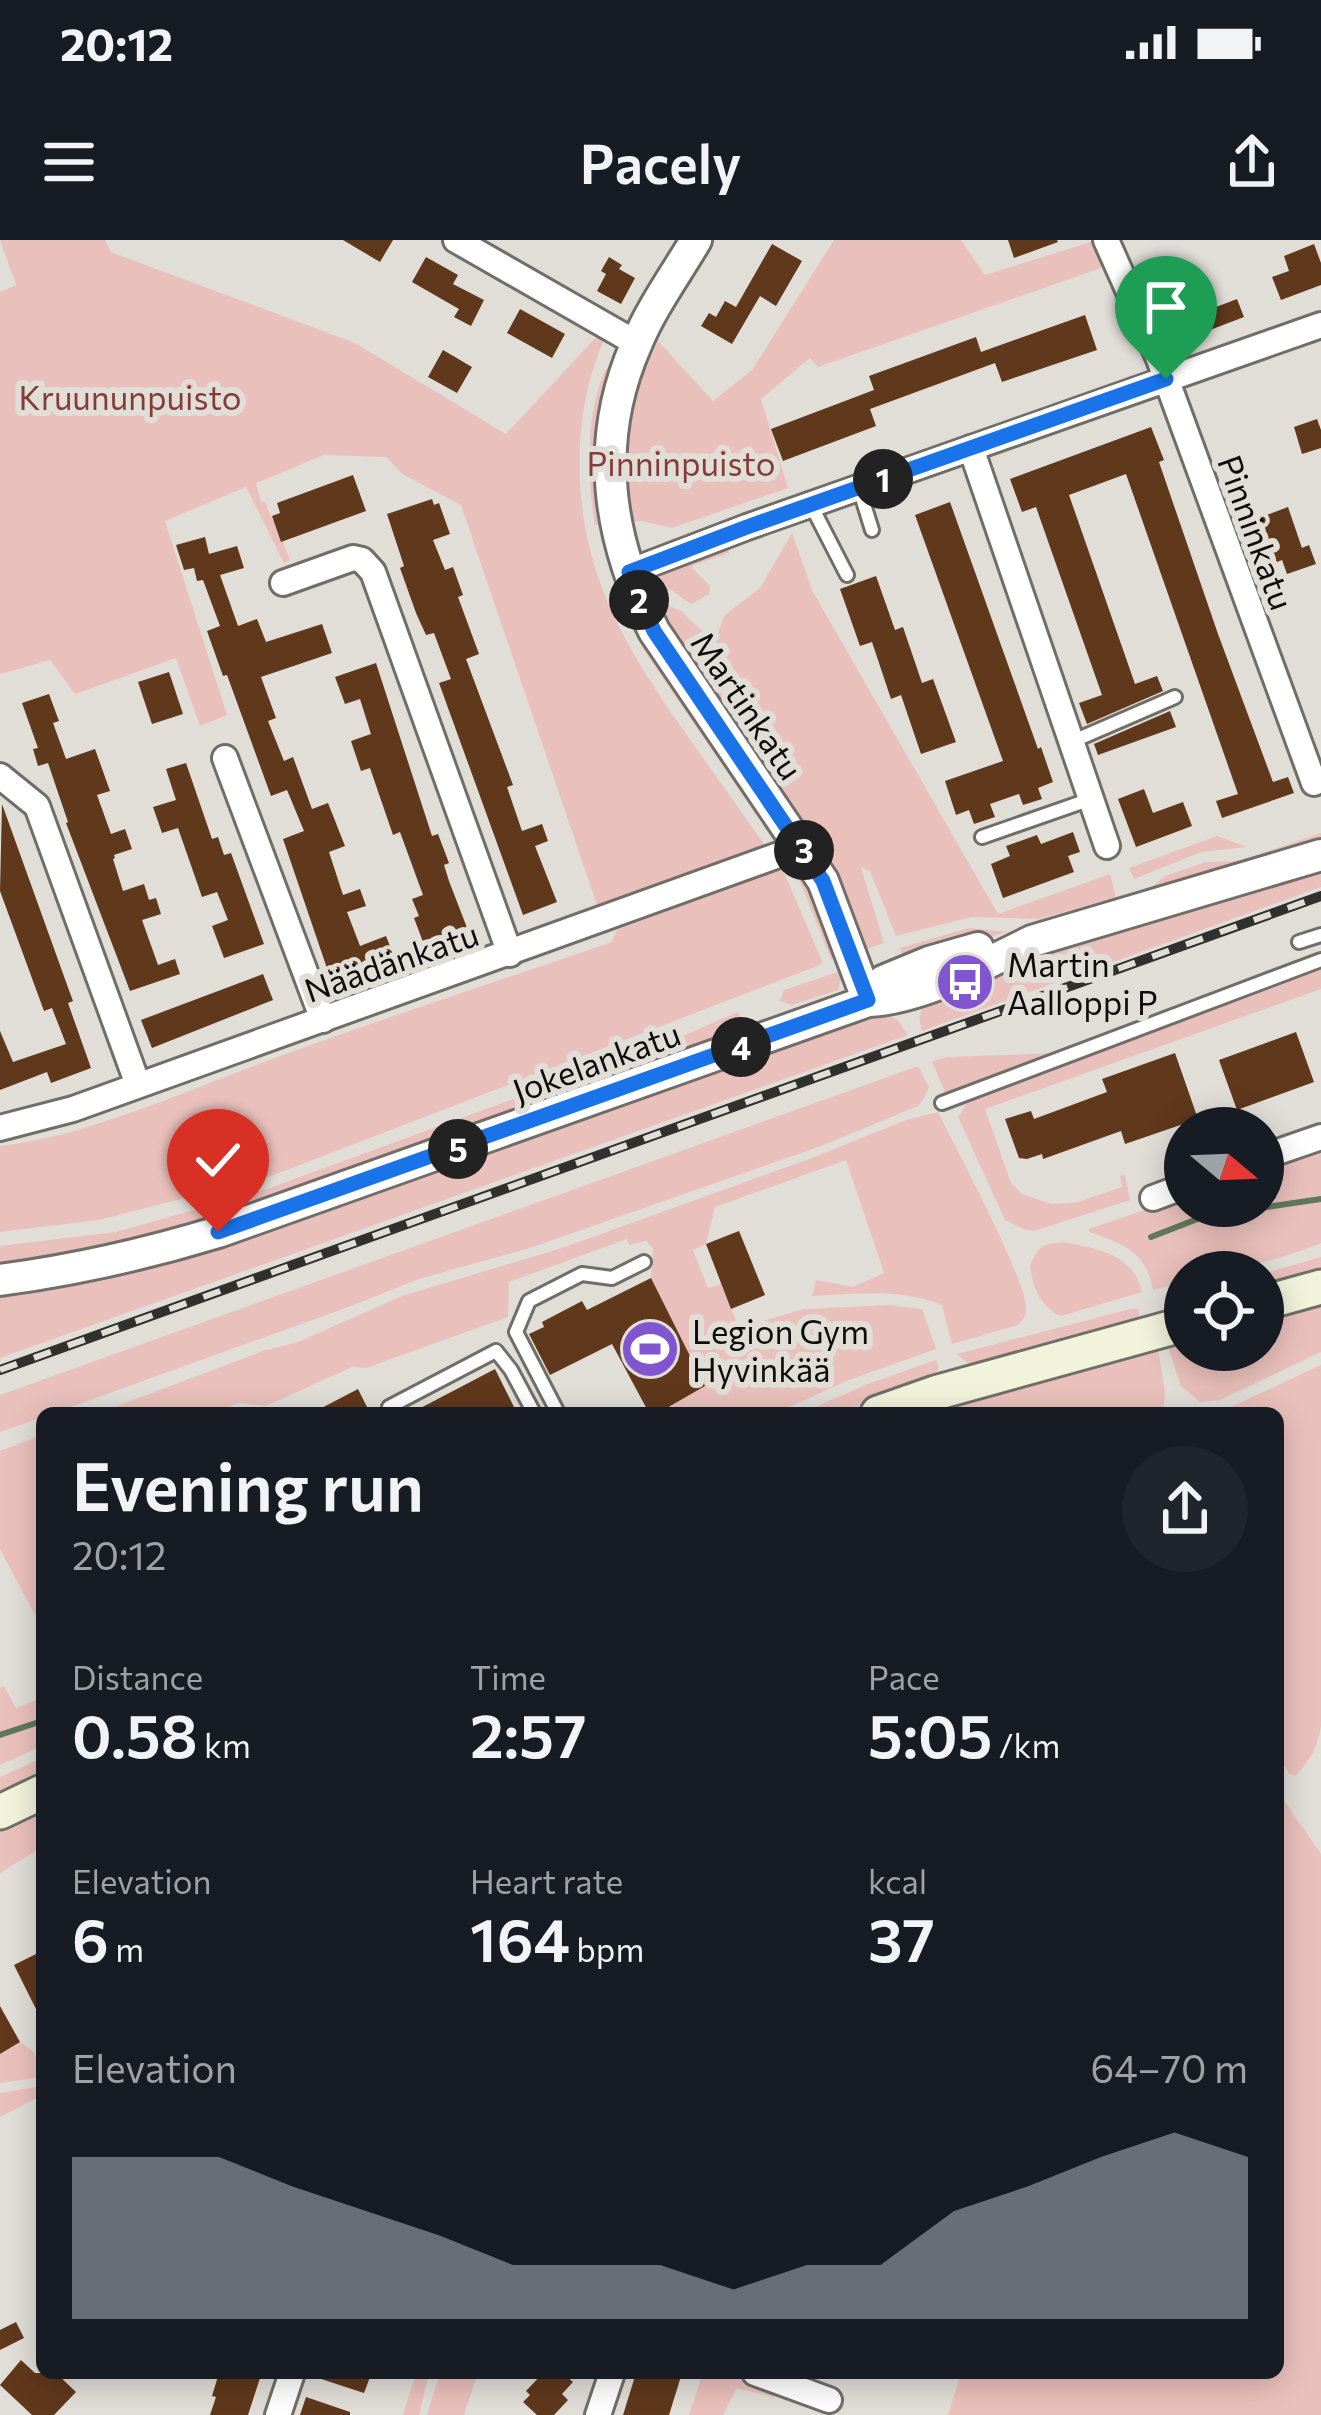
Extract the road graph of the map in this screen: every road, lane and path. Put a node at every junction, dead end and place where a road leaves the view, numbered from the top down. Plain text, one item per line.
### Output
1 (456, 240) edge
2 (696, 240) edge
3 (1106, 240) edge
4 (1321, 325) edge
5 (636, 343) junction
6 (1166, 379) junction
7 (971, 448) junction
8 (859, 488) junction
9 (811, 505) junction
10 (872, 530) dead end
11 (629, 572) junction
12 (847, 575) dead end
13 (284, 583) dead end
14 (1174, 697) dead end
15 (1071, 742) junction
16 (224, 758) dead end
17 (0, 776) edge
18 (1314, 783) dead end
19 (1091, 799) junction
20 (982, 837) dead end
21 (1107, 846) dead end
22 (802, 847) junction
23 (1321, 855) edge
24 (1321, 935) edge
25 (1299, 942) dead end
26 (510, 954) junction
27 (1321, 960) edge
28 (868, 1000) junction
29 (323, 1020) junction
30 (138, 1085) junction
31 (943, 1103) dead end
32 (0, 1128) edge
33 (1321, 1137) edge
34 (1284, 1150) edge
35 (1164, 1194) edge
36 (1153, 1198) dead end
37 (644, 1262) dead end
38 (0, 1280) edge
39 (1321, 1287) edge
40 (1284, 1297) edge
41 (1164, 1330) edge
42 (389, 1407) dead end
43 (531, 1407) edge
44 (555, 1407) edge
45 (895, 1407) edge
46 (36, 1795) edge
47 (0, 1812) edge
48 (290, 2379) edge
49 (610, 2379) edge
50 (768, 2379) edge
51 (830, 2407) edge
52 (278, 2415) edge
53 (598, 2415) edge

1 - 5 street
2 - 5 street, Martinkatu
3 - 6 street, Pinninkatu
4 - 6 street
5 - 11 street, Martinkatu
6 - 7 street
6 - 18 street, Pinninkatu
7 - 8 street
7 - 15 street
8 - 9 street
8 - 10 lane
9 - 11 street
9 - 12 lane
11 - 22 street, Martinkatu
13 - 26 street
14 - 15 lane
15 - 19 street
16 - 29 street
17 - 30 street
19 - 20 lane
19 - 21 street
22 - 26 street, Näädänkatu
22 - 28 street, Martinkatu
23 - 28 street, Jokelankatu
24 - 25 lane
26 - 29 street, Näädänkatu
27 - 31 lane
28 - 38 street, Jokelankatu
29 - 30 street, Näädänkatu
30 - 32 street, Näädänkatu
33 - 34 street
35 - 36 street
37 - 44 lane
39 - 40 main road
41 - 45 main road
42 - 43 lane
46 - 47 main road
48 - 52 street
49 - 53 street
50 - 51 street

